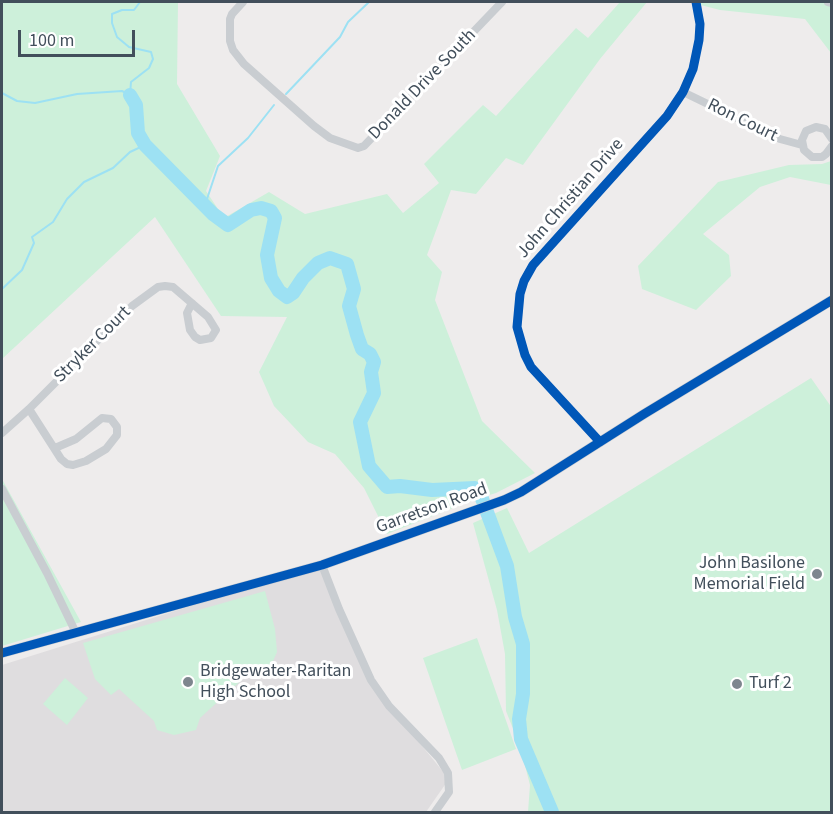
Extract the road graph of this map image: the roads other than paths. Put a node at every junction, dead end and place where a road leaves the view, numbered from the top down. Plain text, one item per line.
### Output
1 (243, 2) edge
2 (502, 2) edge
3 (696, 2) edge
4 (683, 92) junction
5 (831, 139) edge
6 (802, 145) junction
7 (831, 146) edge
8 (831, 302) edge
9 (192, 303) dead end
10 (29, 409) junction
11 (2, 433) edge
12 (600, 442) junction
13 (55, 448) junction
14 (2, 489) edge
15 (322, 565) junction
16 (76, 633) junction
17 (2, 653) edge
18 (435, 813) edge

1 - 2 street, Donald Drive South
3 - 4 street, John Christian Drive
4 - 6 street, Ron Court
4 - 12 street, John Christian Drive
5 - 6 street, Ron Court
6 - 7 street, Ron Court
8 - 12 street, Garretson Road
9 - 10 street, Stryker Court
10 - 11 street, Stryker Court
10 - 13 street
12 - 15 street, Garretson Road
13 - 13 street
14 - 16 street
15 - 16 street, Garretson Road
15 - 18 street
16 - 17 street, Garretson Road

